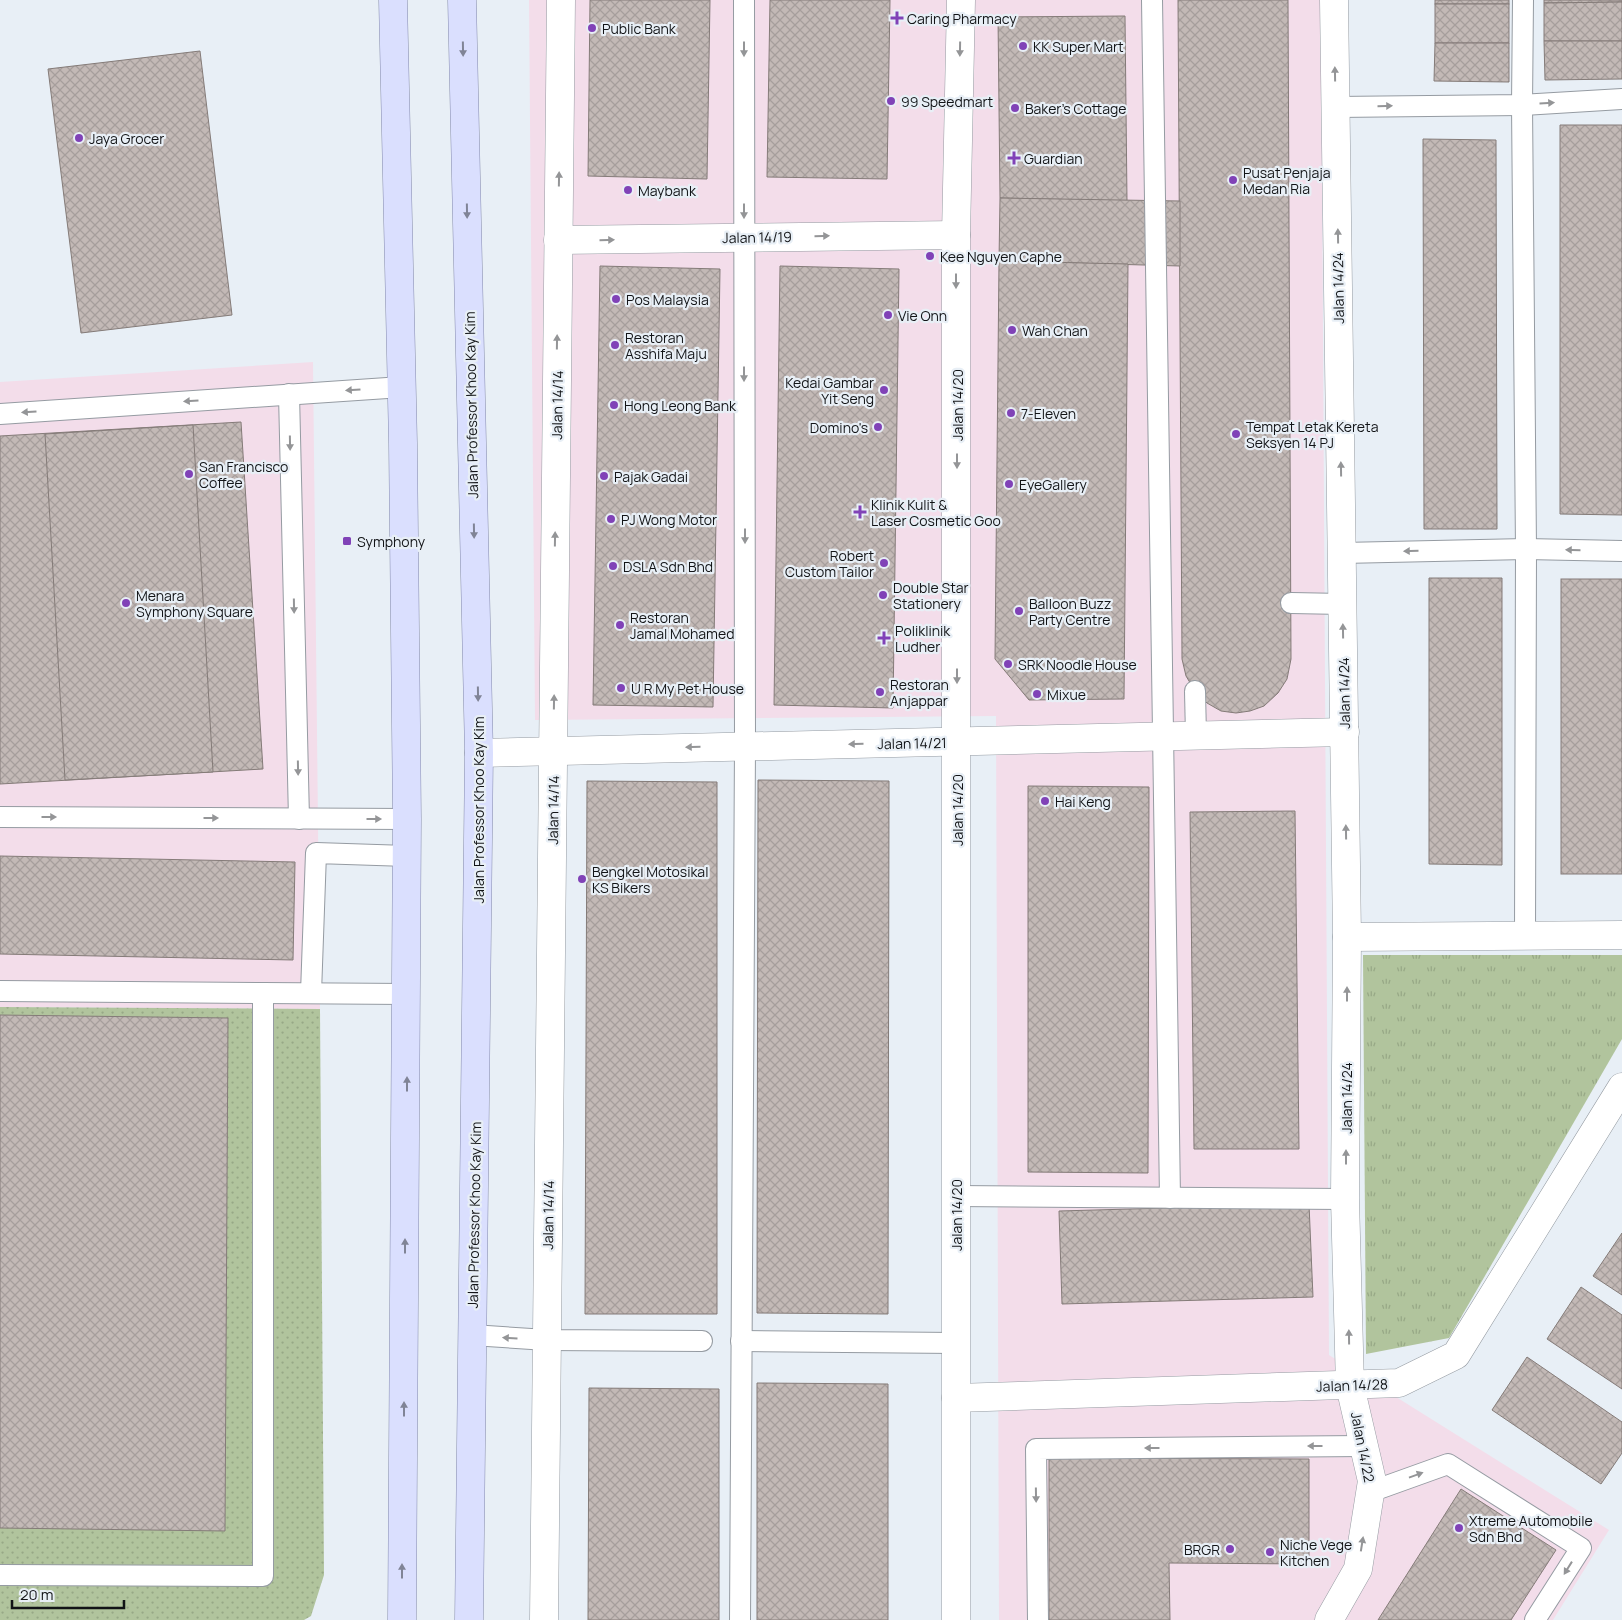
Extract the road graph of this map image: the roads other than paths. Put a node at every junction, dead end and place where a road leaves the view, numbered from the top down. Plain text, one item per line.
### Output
1 (393, 0) edge
2 (462, 0) edge
3 (561, 0) edge
4 (744, 0) edge
5 (961, 0) edge
6 (1152, 0) edge
7 (1334, 0) edge
8 (1523, 0) edge
9 (1622, 99) edge
10 (1522, 105) junction
11 (1336, 107) junction
12 (956, 235) junction
13 (744, 237) junction
14 (558, 240) junction
15 (402, 387) junction
16 (289, 394) junction
17 (0, 414) edge
18 (1526, 549) junction
19 (1622, 551) edge
20 (1342, 553) junction
21 (1291, 603) dead end
22 (1342, 604) junction
23 (1195, 692) dead end
24 (1345, 732) junction
25 (1196, 736) junction
26 (1164, 737) junction
27 (957, 742) junction
28 (745, 746) junction
29 (553, 750) junction
30 (479, 753) junction
31 (0, 817) edge
32 (299, 819) junction
33 (407, 819) junction
34 (407, 856) junction
35 (1622, 935) edge
36 (1525, 936) junction
37 (1347, 937) junction
38 (0, 991) edge
39 (263, 992) junction
40 (311, 993) junction
41 (407, 994) junction
42 (1622, 1087) edge
43 (956, 1196) junction
44 (1170, 1198) junction
45 (1345, 1200) junction
46 (472, 1336) junction
47 (547, 1340) junction
48 (702, 1341) dead end
49 (741, 1341) junction
50 (956, 1342) junction
51 (1350, 1386) junction
52 (956, 1398) junction
53 (1364, 1446) junction
54 (1370, 1492) junction
55 (0, 1575) edge
56 (402, 1620) edge
57 (469, 1620) edge
58 (544, 1620) edge
59 (740, 1620) edge
60 (956, 1620) edge
61 (1038, 1620) edge
62 (1329, 1620) edge
63 (1535, 1620) edge

1 - 15 main road
2 -> 30 main road, Jalan Professor Khoo Kay Kim
14 -> 3 street, Jalan 14/14
4 -> 13 lane
5 -> 12 street, Jalan 14/20
6 - 26 lane
11 -> 7 street, Jalan 14/24
8 - 10 lane
10 -> 9 lane
11 -> 10 lane
10 - 18 lane
20 -> 11 street, Jalan 14/24
13 -> 12 street, Jalan 14/19
12 -> 27 street, Jalan 14/20
14 -> 13 street, Jalan 14/19
13 -> 28 lane
29 -> 14 street, Jalan 14/14
15 -> 16 lane
15 - 33 main road
16 -> 17 lane
16 -> 32 lane
19 -> 18 lane
18 -> 20 lane
18 - 36 lane
20 - 22 street, Jalan 14/24
21 - 22 lane
24 -> 22 street, Jalan 14/24
23 - 25 lane
24 - 25 street, Jalan 14/21
37 -> 24 street, Jalan 14/24
25 - 26 street, Jalan 14/21
26 - 27 street, Jalan 14/21
26 - 44 lane
27 -> 28 street, Jalan 14/21
27 - 43 street, Jalan 14/20
28 -> 29 street, Jalan 14/21
28 - 49 lane
29 - 30 street, Jalan 14/21
29 - 47 street, Jalan 14/14
30 - 46 main road, Jalan Professor Khoo Kay Kim
31 -> 32 lane
32 -> 33 lane
33 - 34 main road
34 - 40 lane
34 - 41 main road
35 - 36 street
36 - 37 street
45 -> 37 street, Jalan 14/24
38 - 39 lane
39 - 40 lane
39 - 55 lane
40 - 41 lane
56 -> 41 main road
42 - 51 street, Jalan 14/28
43 - 44 lane
43 - 50 street, Jalan 14/20
44 - 45 lane
51 -> 45 street, Jalan 14/24
47 -> 46 lane
46 - 57 main road, Jalan Professor Khoo Kay Kim
47 - 48 lane
47 - 58 street, Jalan 14/14
49 - 50 lane
49 - 59 lane
50 - 52 street, Jalan 14/20
51 - 52 street, Jalan 14/28
51 - 53 street, Jalan 14/22
52 - 60 street, Jalan 14/20
53 - 54 street, Jalan 14/22
53 -> 61 lane
62 -> 54 street, Jalan 14/22
54 -> 63 lane

